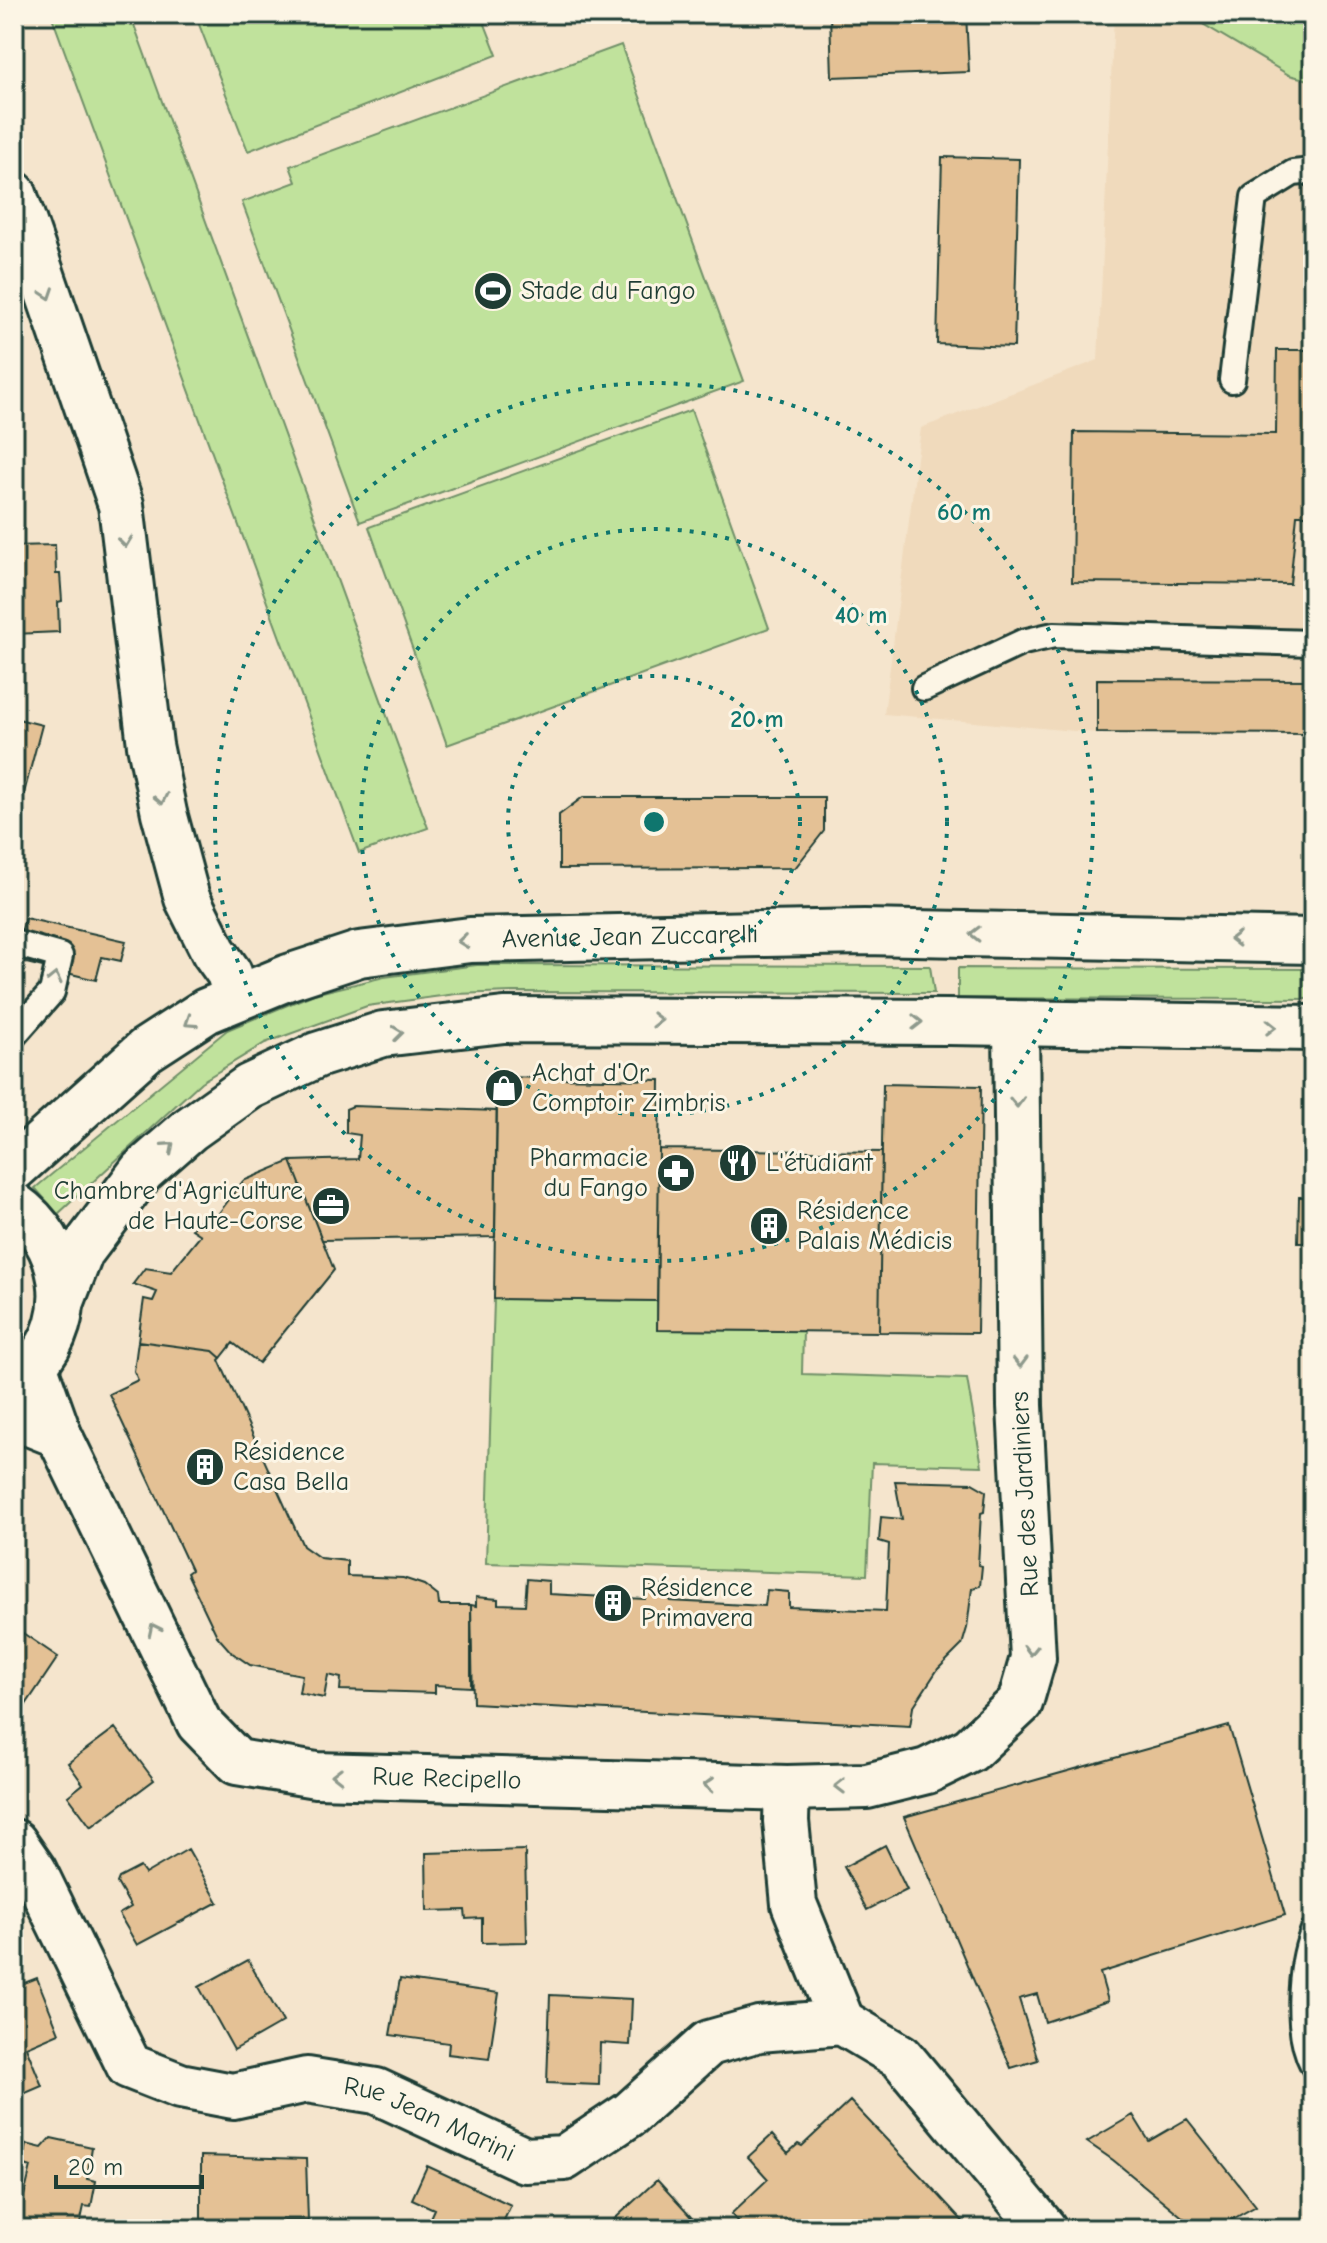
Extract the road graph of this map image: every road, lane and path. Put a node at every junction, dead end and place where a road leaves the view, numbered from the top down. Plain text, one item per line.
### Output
1 (1313, 171) edge
2 (14, 194) edge
3 (1232, 380) dead end
4 (1313, 643) edge
5 (924, 688) dead end
6 (1313, 941) edge
7 (14, 943) edge
8 (236, 997) junction
9 (1016, 1024) junction
10 (1313, 1028) edge
11 (14, 1035) edge
12 (14, 1168) edge
13 (14, 1205) edge
14 (62, 1301) junction
15 (24, 1373) edge
16 (14, 1417) edge
17 (59, 1435) junction
18 (787, 1788) junction
19 (14, 1842) edge
20 (1313, 1932) edge
21 (842, 2022) junction
22 (1313, 2065) edge
23 (1044, 2229) edge

1 - 3 lane
2 -> 8 street
4 - 5 lane
6 -> 8 street, Avenue Jean Zuccarelli
11 -> 7 lane
8 -> 12 street, Avenue Jean Zuccarelli
9 -> 10 street
14 -> 9 street
9 -> 18 street, Rue des Jardiniers
13 - 14 street
14 - 15 street
15 - 17 street, Rue Recipello
16 - 17 street
18 -> 17 street, Rue Recipello
18 - 21 street
19 - 21 street, Rue Jean Marini
20 - 22 lane
21 - 23 street

